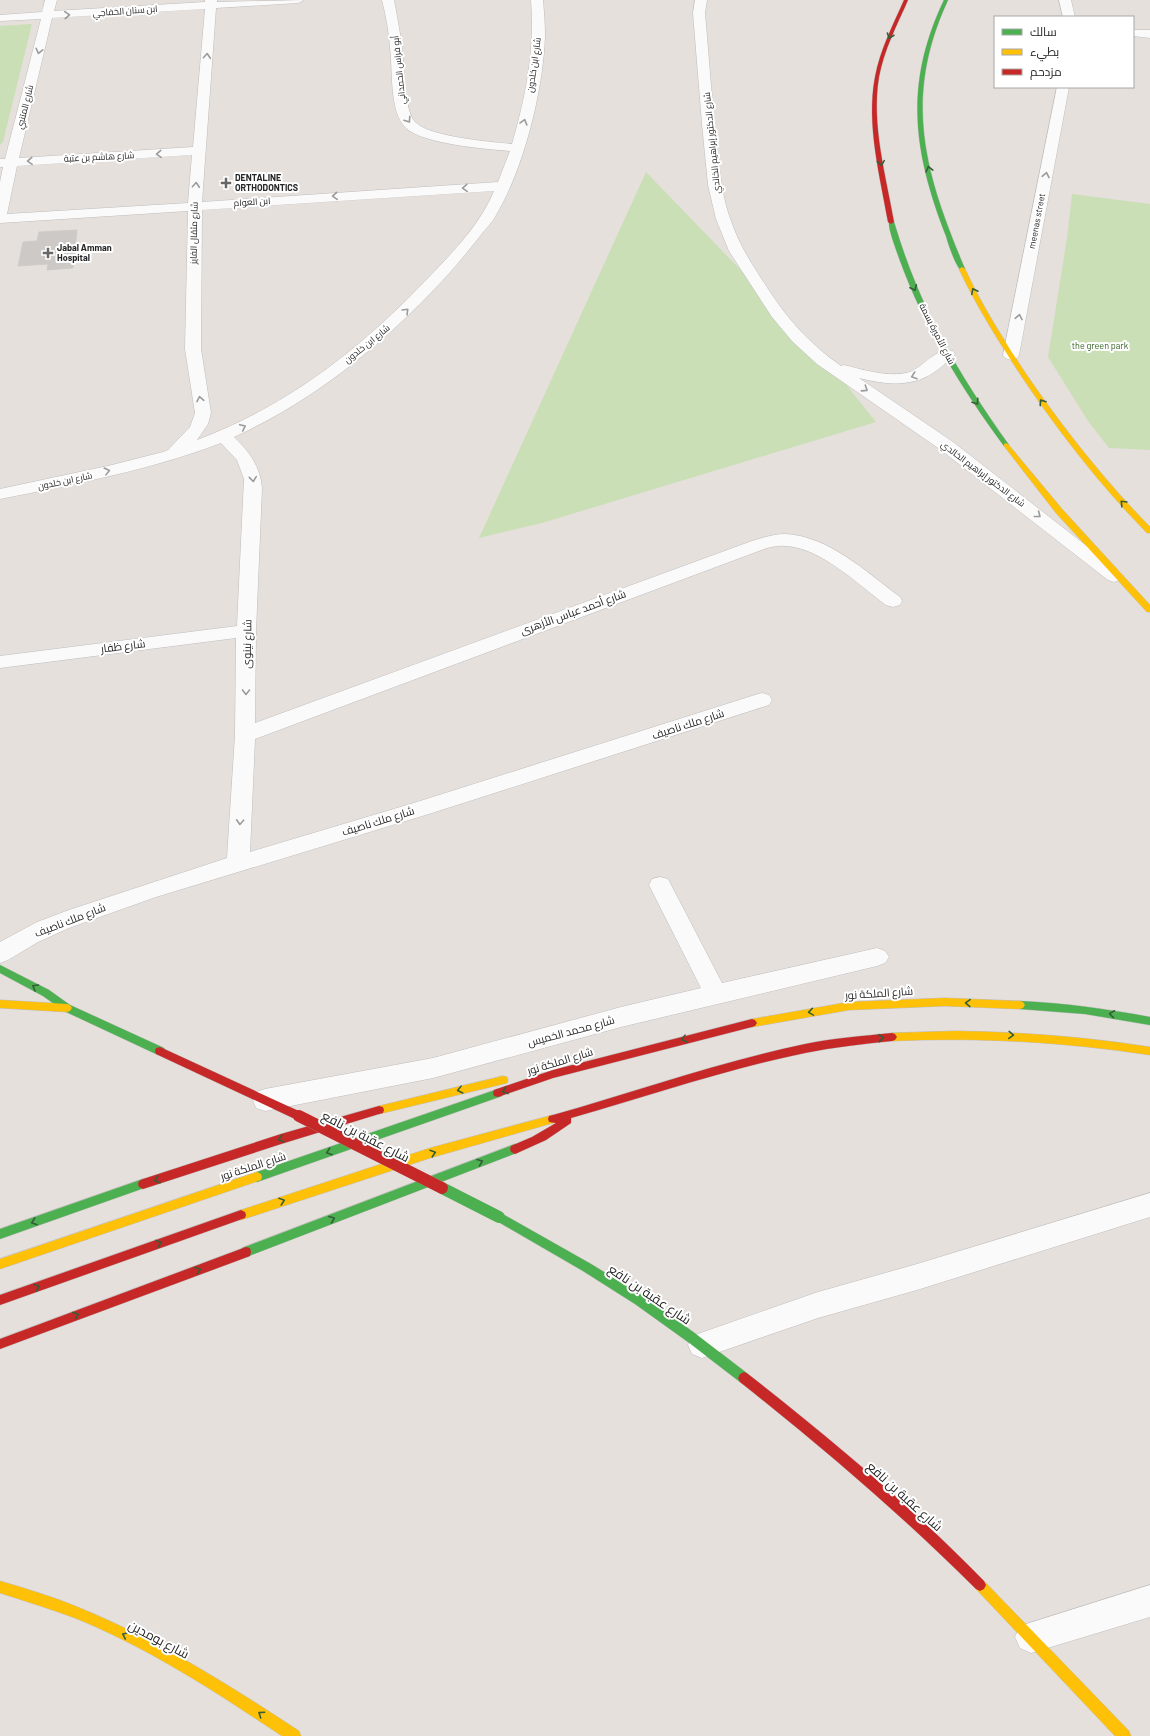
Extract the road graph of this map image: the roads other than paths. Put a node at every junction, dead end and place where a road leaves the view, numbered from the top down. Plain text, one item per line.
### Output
1 (51, 0) edge
2 (298, 0) edge
3 (388, 0) edge
4 (537, 0) edge
5 (701, 0) edge
6 (906, 0) edge
7 (946, 0) edge
8 (1065, 0) edge
9 (211, 3) edge
10 (48, 16) junction
11 (1070, 16) edge
12 (0, 18) edge
13 (1134, 33) edge
14 (1150, 34) edge
15 (1063, 88) edge
16 (517, 148) junction
17 (198, 151) junction
18 (5, 163) edge
19 (504, 186) junction
20 (195, 206) junction
21 (0, 215) edge
22 (0, 219) edge
23 (946, 354) junction
24 (1011, 355) junction
25 (833, 367) junction
26 (224, 436) junction
27 (173, 454) junction
28 (0, 494) edge
29 (1150, 531) edge
30 (1128, 587) junction
31 (894, 601) dead end
32 (1150, 610) edge
33 (246, 631) junction
34 (0, 662) edge
35 (762, 700) dead end
36 (245, 735) junction
37 (238, 863) junction
38 (660, 886) dead end
39 (0, 954) edge
40 (878, 957) dead end
41 (0, 969) edge
42 (716, 994) junction
43 (0, 1004) edge
44 (67, 1008) junction
45 (1150, 1021) edge
46 (1150, 1051) edge
47 (553, 1074) junction
48 (264, 1100) junction
49 (576, 1113) junction
50 (1150, 1205) edge
51 (0, 1234) edge
52 (0, 1264) edge
53 (0, 1300) edge
54 (0, 1344) edge
55 (702, 1345) junction
56 (0, 1587) edge
57 (1150, 1601) edge
58 (1031, 1637) junction
59 (294, 1736) edge
60 (1124, 1736) edge

1 - 10 street, شارع المتنبي
2 - 9 street, ابن سنان الخفاجي
3 -> 16 street, أبو فراس الحمداني
16 -> 4 street, شارع ابن خلدون
5 - 25 street, شارع الدكتور إبراهيم الخالدي
6 -> 23 main road, شارع الأميرة بسمة
24 -> 7 main road
8 - 11 street
10 -> 9 street, ابن سنان الخفاجي
17 -> 9 street, شارع مثقال الفايز
10 - 12 street, ابن سنان الخفاجي
10 -> 18 street, شارع المتنبي
13 - 14 street
24 -> 15 street, meenas street
16 - 19 street, شارع ابن خلدون
17 -> 18 street, شارع هاشم بن عتبة
20 -> 17 street, شارع مثقال الفايز
18 - 21 street, شارع المتنبي
19 -> 20 street, ابن العوام
26 -> 19 street, شارع ابن خلدون
20 - 22 street, ابن العوام
27 -> 20 street, شارع مثقال الفايز
23 -> 25 street, شارع الدكتور إبراهيم الخالدي
23 -> 30 main road, شارع الأميرة بسمة
29 -> 24 main road
25 -> 30 street, شارع الدكتور إبراهيم الخالدي
26 - 27 street, شارع ابن خلدون
26 -> 33 street, شارع نينوى
28 -> 27 street, شارع ابن خلدون
30 - 32 main road, شارع الأميرة بسمة
31 - 36 street, شارع أحمد عباس الأزهرى
33 - 34 street, شارع ظفار
33 -> 36 street, شارع نينوى
35 - 37 street, شارع ملك ناصيف
36 -> 37 street, شارع نينوى
37 - 39 street, شارع ملك ناصيف
38 - 42 street
40 - 42 street, شارع محمد الخميس
44 -> 41 main road, شارع عقبة بن نافع
42 - 48 street, شارع محمد الخميس
43 - 44 main road, شارع عقبة بن نافع
44 - 48 main road, شارع عقبة بن نافع
45 -> 47 main road, شارع الملكة نور
49 -> 46 main road
47 -> 51 main road
47 -> 52 main road, شارع الملكة نور
48 - 55 main road, شارع عقبة بن نافع, bridge
53 -> 49 main road
54 -> 49 main road
50 - 55 street
55 - 58 main road, شارع عقبة بن نافع
59 -> 56 main road, شارع بومدين
57 - 58 street
58 - 60 main road, شارع عقبة بن نافع

